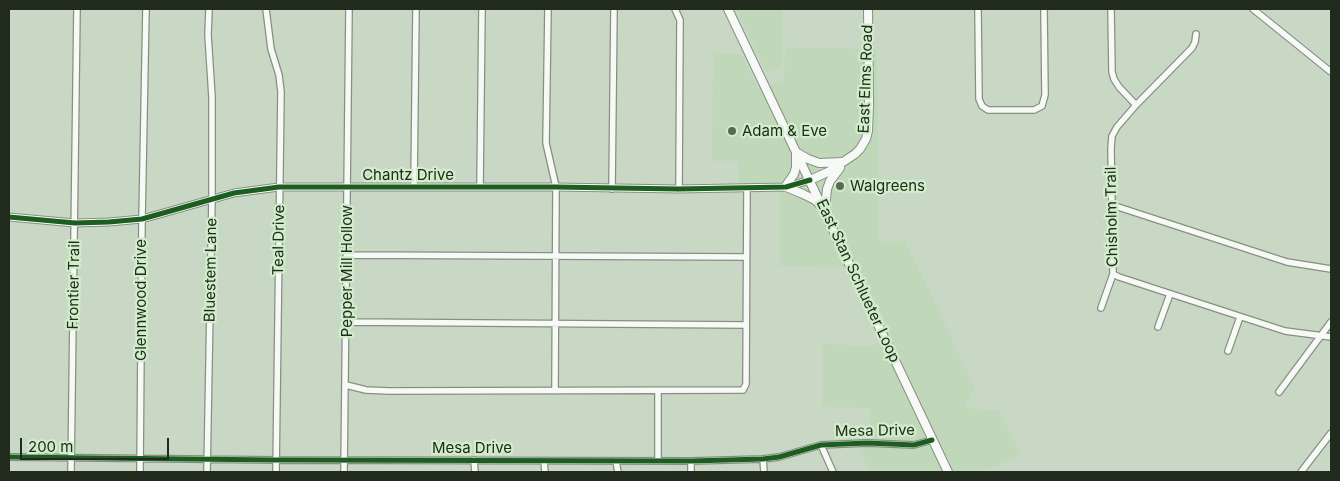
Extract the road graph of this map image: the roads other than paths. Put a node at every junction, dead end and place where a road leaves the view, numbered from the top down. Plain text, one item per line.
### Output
1 (77, 9) edge
2 (146, 9) edge
3 (209, 9) edge
4 (266, 9) edge
5 (349, 9) edge
6 (416, 9) edge
7 (482, 9) edge
8 (548, 9) edge
9 (614, 9) edge
10 (675, 9) edge
11 (728, 9) edge
12 (868, 9) edge
13 (978, 9) edge
14 (1044, 9) edge
15 (1111, 9) edge
16 (1253, 9) edge
17 (1196, 34) dead end
18 (1331, 72) edge
19 (1136, 105) junction
20 (796, 152) junction
21 (844, 162) junction
22 (810, 180) junction
23 (280, 187) junction
24 (347, 187) junction
25 (414, 187) junction
26 (480, 187) junction
27 (556, 187) junction
28 (747, 188) junction
29 (785, 188) junction
30 (612, 189) junction
31 (679, 189) junction
32 (212, 199) junction
33 (1112, 205) junction
34 (824, 209) junction
35 (9, 217) edge
36 (142, 219) junction
37 (75, 223) junction
38 (347, 255) junction
39 (556, 256) junction
40 (746, 257) junction
41 (1331, 269) edge
42 (1113, 274) junction
43 (1170, 294) junction
44 (1101, 308) dead end
45 (1240, 317) junction
46 (347, 322) junction
47 (1331, 322) edge
48 (556, 324) junction
49 (746, 325) junction
50 (1158, 328) dead end
51 (1322, 335) junction
52 (1331, 336) edge
53 (1228, 351) dead end
54 (346, 385) junction
55 (555, 391) junction
56 (658, 392) junction
57 (1279, 392) dead end
58 (1331, 432) edge
59 (932, 440) junction
60 (821, 445) junction
61 (9, 457) edge
62 (71, 457) junction
63 (140, 458) junction
64 (207, 459) junction
65 (763, 459) junction
66 (276, 460) junction
67 (344, 460) junction
68 (474, 460) junction
69 (544, 461) junction
70 (616, 461) junction
71 (658, 461) junction
72 (691, 461) junction
73 (71, 472) edge
74 (140, 472) edge
75 (207, 472) edge
76 (276, 472) edge
77 (344, 472) edge
78 (475, 472) edge
79 (545, 472) edge
80 (618, 472) edge
81 (691, 472) edge
82 (764, 472) edge
83 (834, 472) edge
84 (948, 472) edge
85 (1301, 472) edge

1 - 37 street, Frontier Trail
2 - 36 street, Glennwood Drive
3 - 32 street, Bluestem Lane
4 - 23 street, Teal Drive
5 - 24 street, Pepper Mill Hollow
6 - 25 street
7 - 26 street
8 - 27 street
9 - 30 street
10 - 31 street
11 - 20 main road, East Stan Schlueter Loop
12 - 21 main road, East Elms Road
13 - 14 street
15 - 19 street
16 - 18 street
17 - 19 street, Chisholm Trail
19 - 33 street, Chisholm Trail
20 - 21 main road
20 - 22 main road, East Stan Schlueter Loop
20 - 29 main road
21 - 22 main road, East Elms Road
21 - 34 main road
22 - 29 street, Chantz Drive
22 - 34 main road, East Stan Schlueter Loop
23 - 24 street, Chantz Drive
23 - 32 street, Chantz Drive
23 - 66 street, Teal Drive
24 - 25 street, Chantz Drive
24 - 38 street, Pepper Mill Hollow
25 - 26 street, Chantz Drive
26 - 27 street, Chantz Drive
27 - 30 street, Chantz Drive
27 - 39 street
28 - 29 street, Chantz Drive
28 - 31 street, Chantz Drive
28 - 40 street
29 - 34 main road
30 - 31 street, Chantz Drive
32 - 36 street, Chantz Drive
32 - 64 street, Bluestem Lane
33 - 41 street
33 - 42 street, Chisholm Trail
34 - 59 main road, East Stan Schlueter Loop
35 - 37 street, Chantz Drive
36 - 37 street, Chantz Drive
36 - 63 street, Glennwood Drive
37 - 62 street, Frontier Trail
38 - 39 street
38 - 46 street, Pepper Mill Hollow
39 - 40 street
39 - 48 street
40 - 49 street
42 - 43 street, Chisholm Trail
42 - 44 street
43 - 45 street, Chisholm Trail
43 - 50 street
45 - 51 street, Chisholm Trail
45 - 53 street
46 - 48 street
46 - 54 street, Pepper Mill Hollow
47 - 51 street
48 - 49 street
48 - 55 street
49 - 56 street
51 - 52 street, Chisholm Trail
51 - 57 street
54 - 55 street
54 - 67 street, Pepper Mill Hollow
55 - 56 street
56 - 71 street
58 - 85 street
59 - 60 street, Mesa Drive
59 - 84 main road, East Stan Schlueter Loop
60 - 65 street, Mesa Drive
60 - 83 street
61 - 62 street, Mesa Drive
62 - 63 street, Mesa Drive
62 - 73 street, Frontier Trail
63 - 64 street, Mesa Drive
63 - 74 street, Glennwood Drive
64 - 66 street, Mesa Drive
64 - 75 street, Bluestem Lane
65 - 72 street, Mesa Drive
65 - 82 street
66 - 67 street, Mesa Drive
66 - 76 street, Teal Drive
67 - 68 street, Mesa Drive
67 - 77 street, Pepper Mill Hollow
68 - 69 street, Mesa Drive
68 - 78 street
69 - 70 street, Mesa Drive
69 - 79 street
70 - 71 street, Mesa Drive
70 - 80 street
71 - 72 street, Mesa Drive
72 - 81 street

